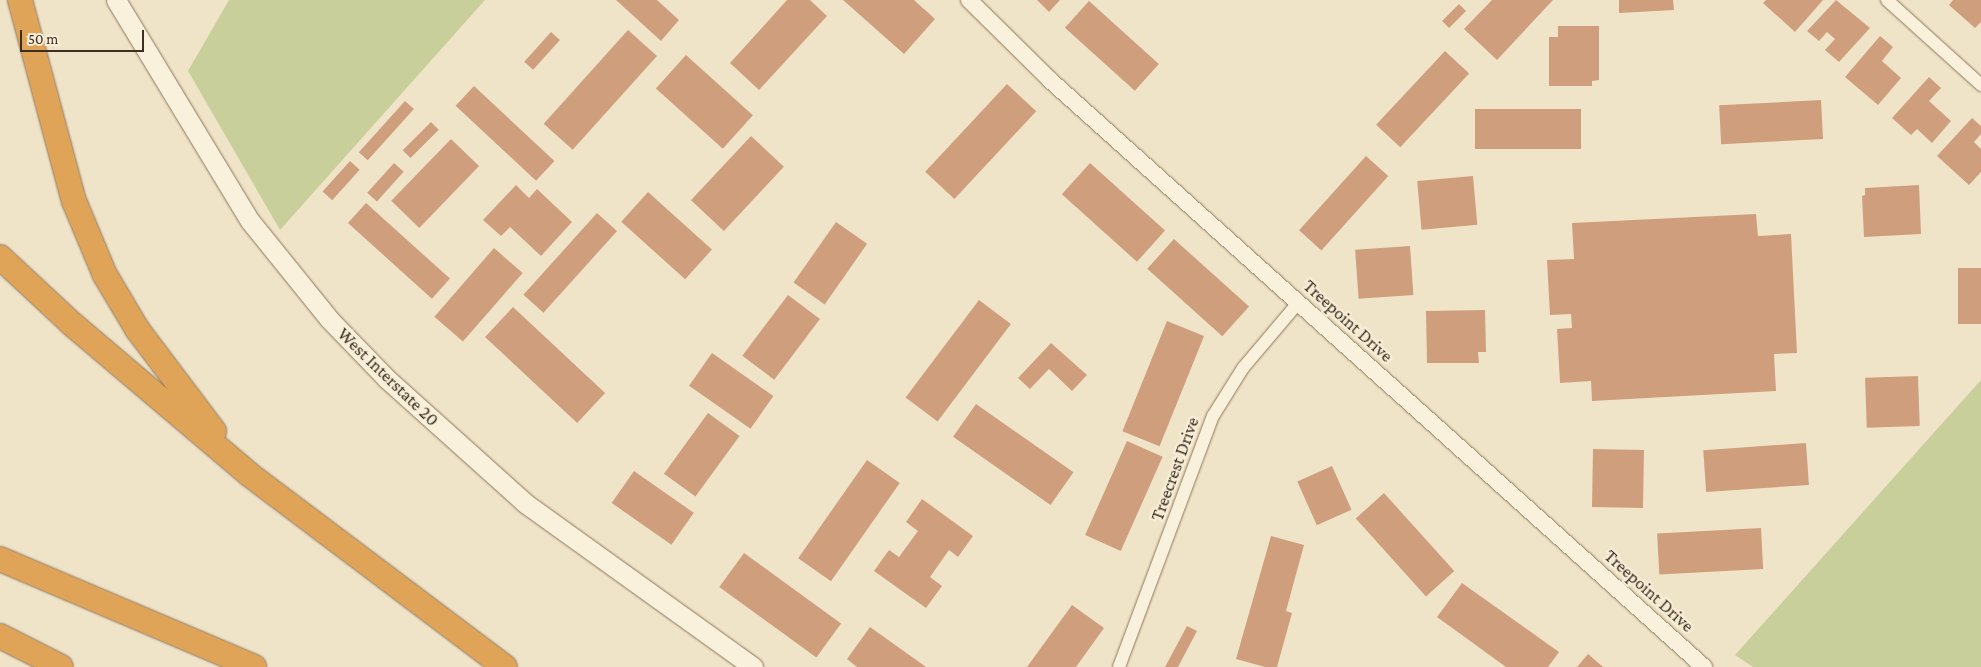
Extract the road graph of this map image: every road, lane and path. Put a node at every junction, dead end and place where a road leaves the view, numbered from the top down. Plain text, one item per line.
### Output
1 (20, 0) edge
2 (116, 0) edge
3 (969, 0) edge
4 (1887, 0) edge
5 (1981, 85) edge
6 (0, 257) edge
7 (1298, 303) junction
8 (250, 475) junction
9 (0, 560) edge
10 (0, 636) edge
11 (61, 667) edge
12 (254, 667) edge
13 (504, 667) edge
14 (754, 667) edge
15 (1119, 667) edge
16 (1704, 667) edge

1 - 8 highway
2 - 14 main road, West Interstate 20
3 - 7 street, Treepoint Drive
4 - 5 street
6 - 8 highway
7 - 15 street, Treecrest Drive
7 - 16 street, Treepoint Drive
8 - 13 highway
9 - 12 highway
10 - 11 highway

